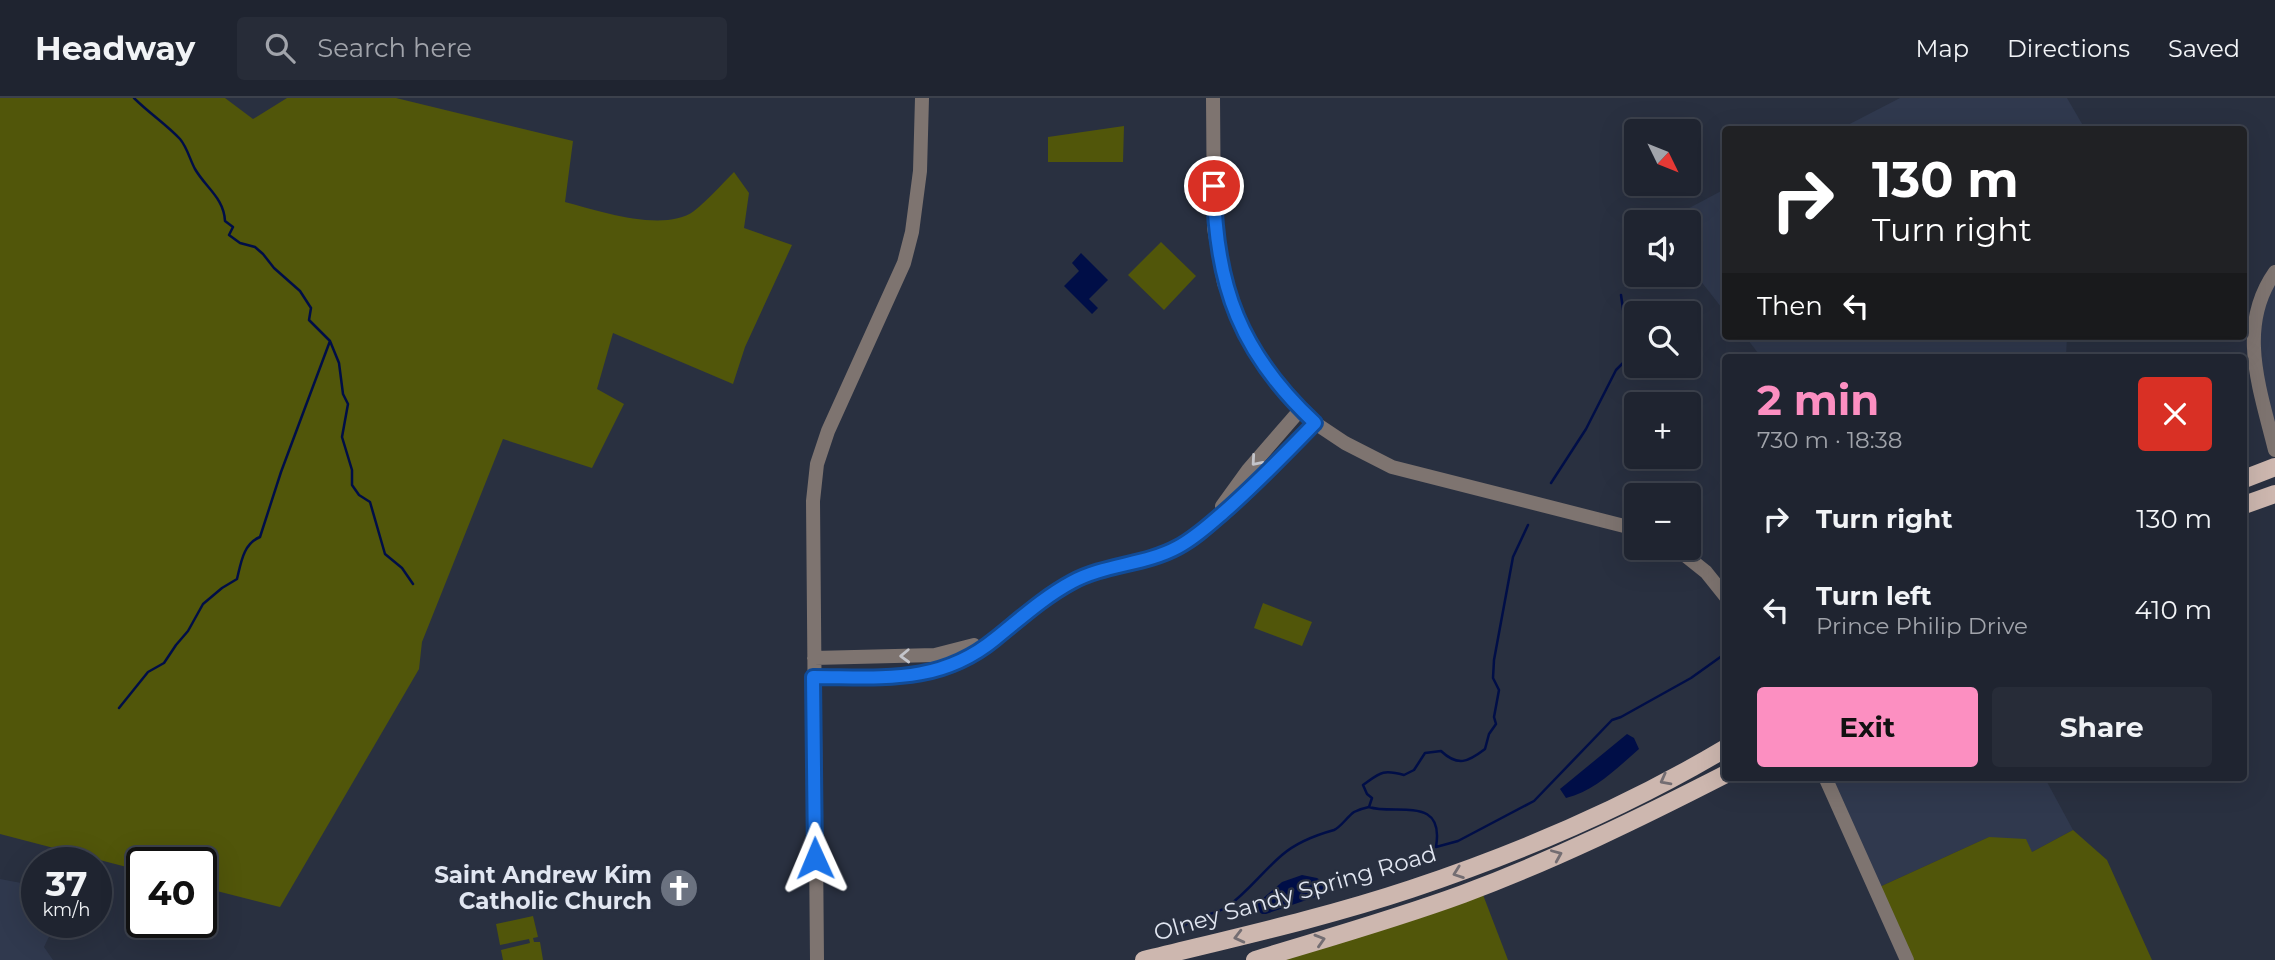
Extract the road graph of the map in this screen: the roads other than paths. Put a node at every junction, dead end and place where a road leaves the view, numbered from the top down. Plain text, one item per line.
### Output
1 (922, 98) edge
2 (1213, 98) edge
3 (2275, 271) edge
4 (1301, 410) junction
5 (1315, 423) junction
6 (2275, 450) edge
7 (2275, 467) edge
8 (2247, 478) edge
9 (2275, 494) edge
10 (2247, 504) edge
11 (1210, 524) junction
12 (1624, 525) edge
13 (1691, 560) edge
14 (1722, 592) edge
15 (996, 639) junction
16 (814, 658) junction
17 (813, 677) junction
18 (1722, 750) edge
19 (1722, 776) edge
20 (1827, 781) edge
21 (817, 960) edge
22 (1144, 960) edge
23 (1255, 960) edge
24 (1907, 960) edge

1 - 16 street
2 - 4 street
3 - 6 street
4 - 5 street
4 -> 11 street
5 - 11 street
5 - 12 street
7 - 8 main road
9 - 10 main road
11 - 15 street
13 - 14 street
15 -> 16 street
15 - 17 street
16 - 17 street
17 - 21 street
18 -> 22 main road, Olney Sandy Spring Road
23 -> 19 main road
20 - 24 street

